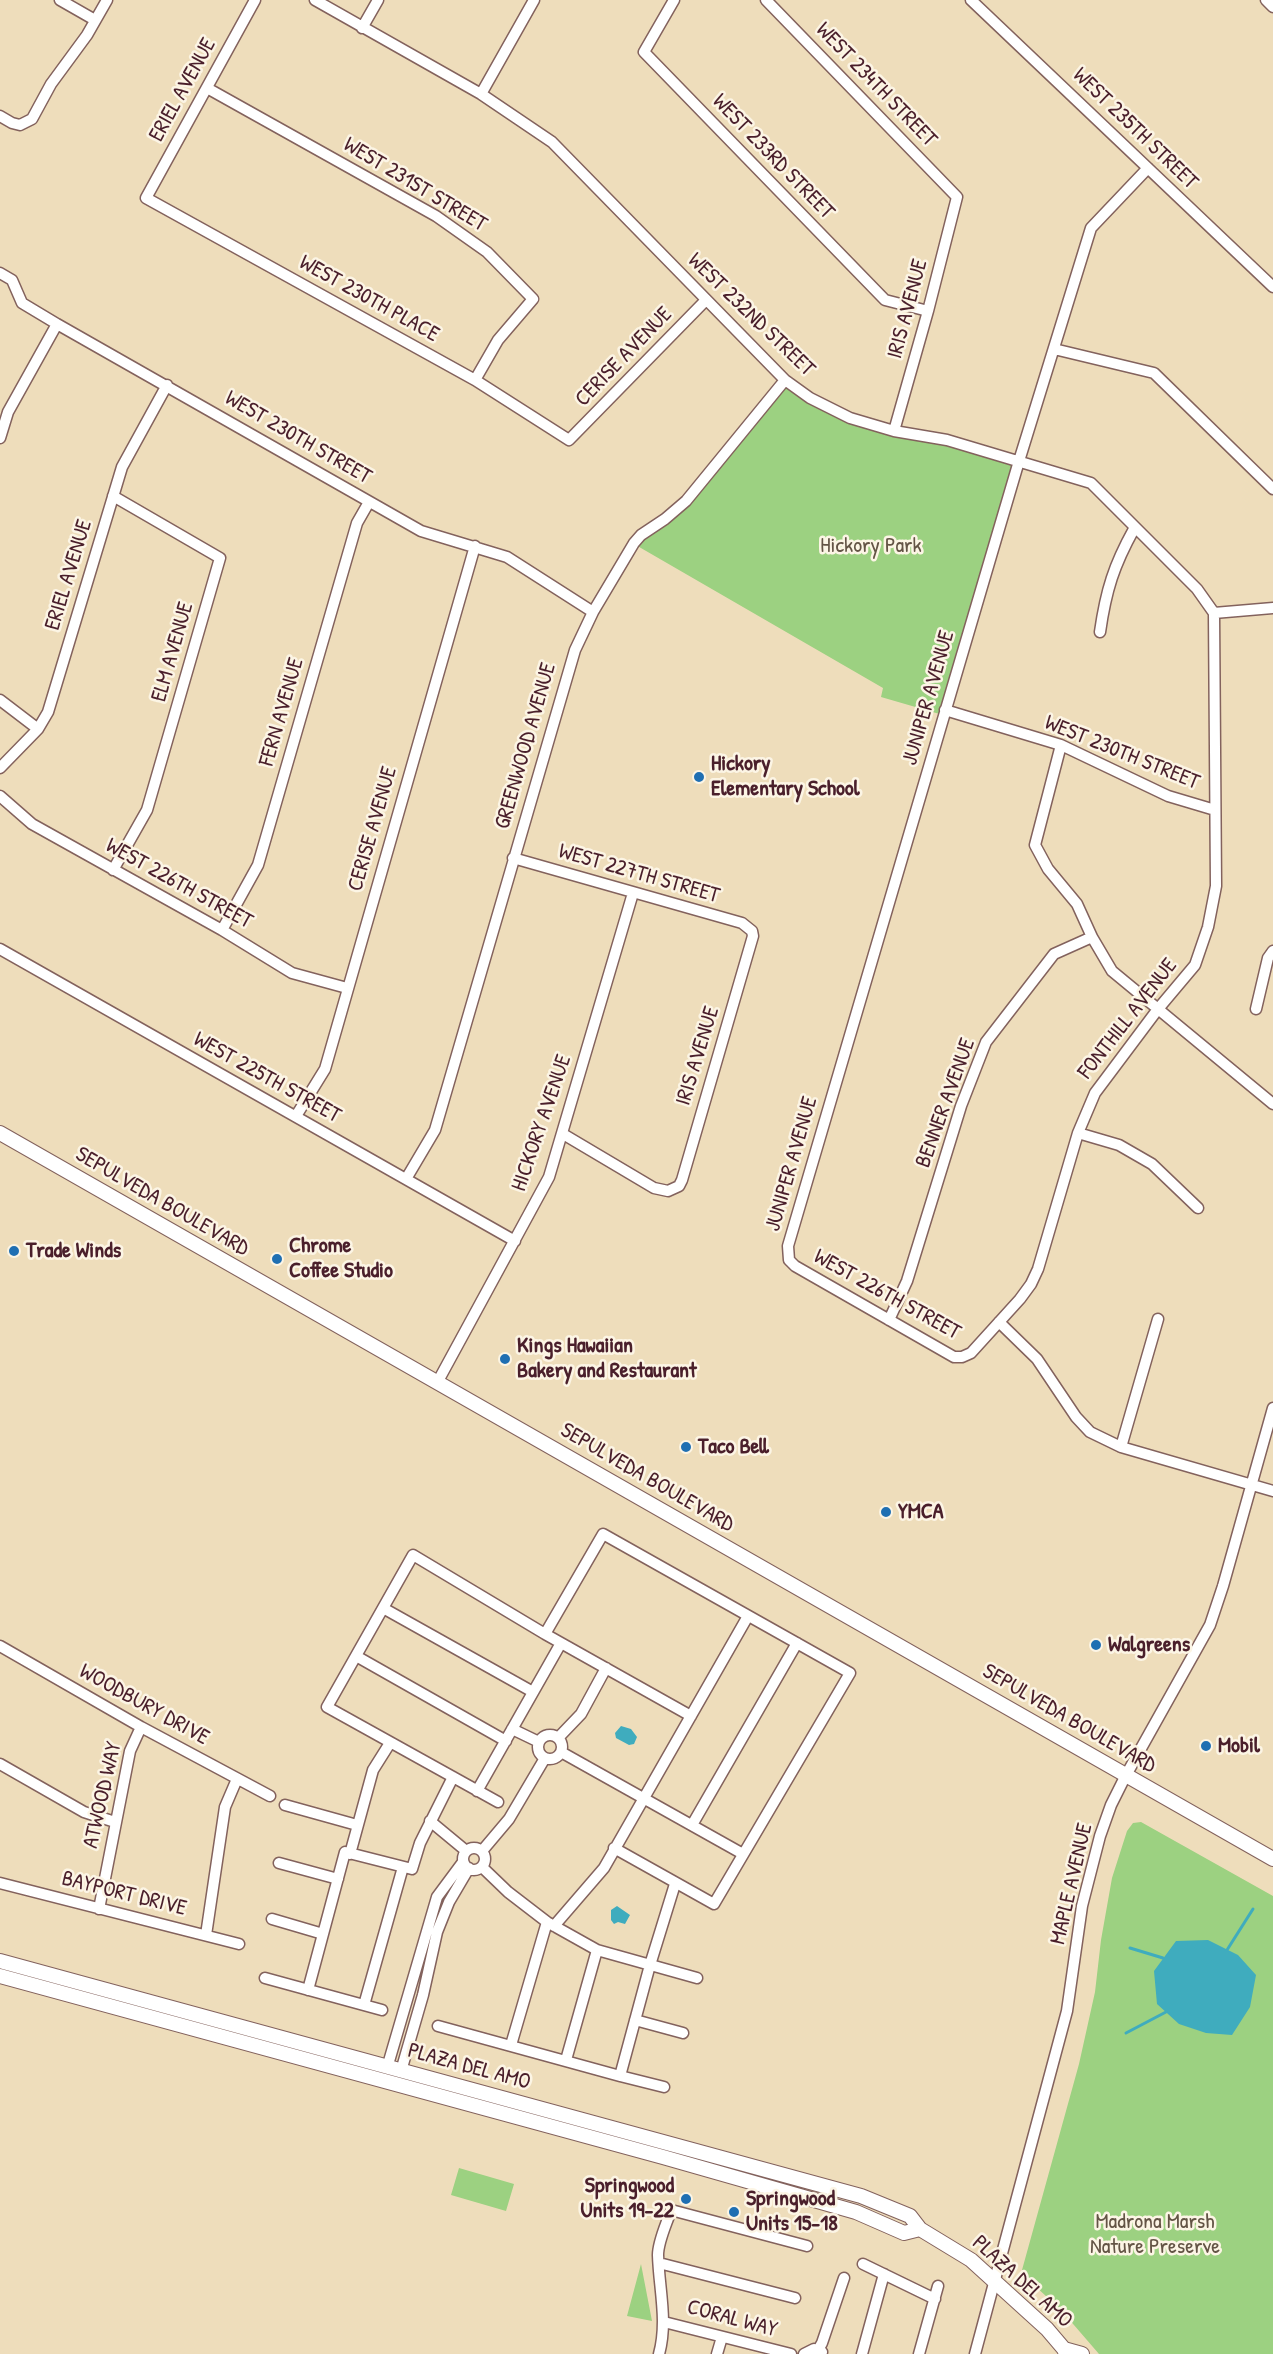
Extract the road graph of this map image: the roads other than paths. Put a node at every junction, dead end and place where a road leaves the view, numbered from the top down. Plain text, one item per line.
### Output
1 (60, 0) edge
2 (107, 0) edge
3 (255, 0) edge
4 (315, 0) edge
5 (378, 0) edge
6 (534, 0) edge
7 (674, 0) edge
8 (766, 0) edge
9 (971, 0) edge
10 (1266, 0) edge
11 (1273, 7) edge
12 (95, 20) junction
13 (362, 28) junction
14 (207, 88) junction
15 (481, 94) junction
16 (0, 116) edge
17 (1148, 168) junction
18 (957, 197) joint
19 (146, 198) joint
20 (0, 273) edge
21 (1273, 287) edge
22 (706, 300) junction
23 (928, 311) junction
24 (57, 324) junction
25 (1054, 349) junction
26 (475, 380) junction
27 (785, 380) junction
28 (166, 385) junction
29 (894, 430) junction
30 (0, 438) edge
31 (570, 440) joint
32 (1019, 461) junction
33 (1273, 489) edge
34 (112, 496) junction
35 (369, 502) junction
36 (1134, 529) junction
37 (475, 546) junction
38 (1273, 608) edge
39 (593, 612) junction
40 (1214, 614) junction
41 (1100, 632) dead end
42 (0, 700) edge
43 (945, 710) junction
44 (38, 729) junction
45 (1061, 745) junction
46 (0, 768) edge
47 (0, 796) edge
48 (1215, 810) junction
49 (513, 858) junction
50 (113, 870) junction
51 (633, 893) junction
52 (222, 930) junction
53 (752, 931) joint
54 (1092, 936) junction
55 (0, 949) edge
56 (1273, 951) edge
57 (347, 988) junction
58 (1256, 1009) dead end
59 (1158, 1010) junction
60 (1273, 1104) edge
61 (296, 1116) junction
62 (0, 1133) edge
63 (1078, 1133) junction
64 (562, 1134) junction
65 (406, 1179) junction
66 (1197, 1208) dead end
67 (515, 1241) junction
68 (789, 1260) joint
69 (1158, 1319) dead end
70 (889, 1320) junction
71 (999, 1322) junction
72 (437, 1383) junction
73 (1273, 1408) edge
74 (1121, 1447) junction
75 (1251, 1484) junction
76 (1273, 1491) edge
77 (383, 1608) junction
78 (748, 1616) junction
79 (545, 1634) junction
80 (561, 1643) junction
81 (797, 1643) junction
82 (0, 1646) edge
83 (356, 1656) junction
84 (606, 1668) junction
85 (533, 1692) junction
86 (691, 1716) junction
87 (141, 1727) junction
88 (512, 1729) junction
89 (558, 1738) junction
90 (506, 1741) junction
91 (539, 1742) junction
92 (390, 1743) junction
93 (561, 1752) junction
94 (545, 1758) junction
95 (0, 1764) edge
96 (453, 1777) junction
97 (1125, 1777) junction
98 (237, 1779) junction
99 (477, 1791) junction
100 (270, 1796) dead end
101 (643, 1798) junction
102 (498, 1802) dead end
103 (285, 1805) dead end
104 (430, 1821) junction
105 (115, 1822) junction
106 (357, 1825) junction
107 (692, 1826) junction
108 (614, 1848) junction
109 (465, 1850) junction
110 (482, 1851) junction
111 (350, 1854) junction
112 (743, 1854) junction
113 (1273, 1859) edge
114 (279, 1863) dead end
115 (466, 1865) junction
116 (402, 1867) junction
117 (482, 1867) junction
118 (338, 1880) junction
119 (0, 1883) edge
120 (675, 1884) junction
121 (99, 1909) junction
122 (272, 1920) dead end
123 (551, 1924) junction
124 (323, 1934) junction
125 (206, 1935) junction
126 (239, 1944) dead end
127 (597, 1950) junction
128 (0, 1961) edge
129 (650, 1965) junction
130 (0, 1977) edge
131 (265, 1978) dead end
132 (697, 1978) dead end
133 (308, 1990) junction
134 (147, 2001) junction
135 (364, 2005) junction
136 (382, 2010) dead end
137 (144, 2016) junction
138 (635, 2020) junction
139 (438, 2026) dead end
140 (683, 2033) dead end
141 (511, 2045) junction
142 (566, 2060) junction
143 (387, 2068) junction
144 (401, 2071) junction
145 (621, 2076) junction
146 (383, 2082) junction
147 (398, 2086) junction
148 (664, 2087) dead end
149 (668, 2142) junction
150 (663, 2157) junction
151 (866, 2198) junction
152 (861, 2215) junction
153 (920, 2229) junction
154 (807, 2246) dead end
155 (659, 2263) junction
156 (863, 2264) dead end
157 (884, 2274) junction
158 (844, 2278) dead end
159 (995, 2280) junction
160 (938, 2286) dead end
161 (795, 2298) dead end
162 (935, 2299) junction
163 (664, 2322) junction
164 (722, 2337) junction
165 (821, 2352) edge
166 (1065, 2352) edge
167 (658, 2354) edge
168 (717, 2354) edge
169 (791, 2354) edge
170 (804, 2354) edge
171 (862, 2354) edge
172 (919, 2354) edge
173 (975, 2354) edge
174 (1082, 2354) edge

1 - 12 street
2 - 12 street
3 - 14 street, ERIEL AVENUE
4 - 13 street, WEST 232ND STREET
5 - 13 street
6 - 15 street
7 - 23 street, WEST 233RD STREET
8 - 18 street, WEST 234TH STREET
9 - 17 street, WEST 235TH STREET
10 - 11 street
12 - 16 street
13 - 15 street, WEST 232ND STREET
14 - 19 street, ERIEL AVENUE
14 - 26 street, WEST 231ST STREET
15 - 22 street, WEST 232ND STREET
17 - 21 street, WEST 235TH STREET
17 - 25 street, JUNIPER AVENUE
18 - 23 street, IRIS AVENUE
19 - 26 street, WEST 230TH PLACE
20 - 24 street, WEST 230TH STREET
22 - 27 street, WEST 232ND STREET
22 - 31 street, CERISE AVENUE
23 - 29 street, IRIS AVENUE
24 - 28 street, WEST 230TH STREET
24 - 30 street
25 - 32 street, JUNIPER AVENUE
25 - 33 street
26 - 31 street, WEST 230TH PLACE
27 - 29 street, WEST 232ND STREET
27 - 39 street, GREENWOOD AVENUE
28 - 34 street, ERIEL AVENUE
28 - 35 street, WEST 230TH STREET
29 - 32 street, WEST 232ND STREET
32 - 36 street, WEST 232ND STREET
32 - 43 street, JUNIPER AVENUE
34 - 44 street, ERIEL AVENUE
34 - 50 street, ELM AVENUE
35 - 37 street, WEST 230TH STREET
35 - 52 street, FERN AVENUE
36 - 40 street, WEST 232ND STREET
36 - 41 street
37 - 39 street, WEST 230TH STREET
37 - 57 street, CERISE AVENUE
38 - 40 street
39 - 49 street, GREENWOOD AVENUE
40 - 48 street, FONTHILL AVENUE
42 - 44 street
43 - 45 street, WEST 230TH STREET
43 - 68 street, JUNIPER AVENUE
44 - 46 street, ERIEL AVENUE
45 - 48 street, WEST 230TH STREET
45 - 54 street
47 - 50 street, WEST 226TH STREET
48 - 59 street, FONTHILL AVENUE
49 - 51 street, WEST 227TH STREET
49 - 65 street, GREENWOOD AVENUE
50 - 52 street, WEST 226TH STREET
51 - 53 street, WEST 227TH STREET
51 - 64 street, HICKORY AVENUE
52 - 57 street, WEST 226TH STREET
53 - 64 street, IRIS AVENUE
54 - 59 street
54 - 70 street, BENNER AVENUE
55 - 61 street, WEST 225TH STREET
56 - 58 street
57 - 61 street, CERISE AVENUE
59 - 60 street
59 - 63 street, FONTHILL AVENUE
61 - 65 street, WEST 225TH STREET
62 - 72 main road, SEPULVEDA BOULEVARD
63 - 66 street
63 - 71 street, FONTHILL AVENUE
64 - 67 street, HICKORY AVENUE
65 - 67 street, WEST 225TH STREET
67 - 72 street, HICKORY AVENUE
68 - 70 street, WEST 226TH STREET
69 - 74 street
70 - 71 street, WEST 226TH STREET
71 - 74 street
72 - 97 main road, SEPULVEDA BOULEVARD
73 - 75 street, MAPLE AVENUE
74 - 75 street
75 - 76 street
75 - 97 street, MAPLE AVENUE
77 - 79 street
77 - 83 street
77 - 85 street
78 - 79 street
78 - 81 street
78 - 86 street
79 - 80 street
80 - 84 street
80 - 85 street
81 - 107 street
81 - 112 street
82 - 87 street, WOODBURY DRIVE
83 - 90 street
83 - 92 street
84 - 86 street
84 - 89 street
85 - 88 street
86 - 101 street
87 - 98 street, WOODBURY DRIVE
87 - 105 street, ATWOOD WAY
88 - 90 street
88 - 91 street
89 - 91 street
89 - 93 street
90 - 99 street
91 - 94 street
92 - 96 street
92 - 106 street
93 - 94 street
93 - 101 street
94 - 110 street
95 - 105 street
96 - 99 street
96 - 104 street
97 - 113 main road, SEPULVEDA BOULEVARD
97 - 159 street, MAPLE AVENUE
98 - 100 street, WOODBURY DRIVE
98 - 125 street
99 - 102 street
101 - 107 street
101 - 108 street
103 - 106 street
104 - 109 street
104 - 116 street
105 - 121 street, ATWOOD WAY
106 - 111 street
107 - 112 street
108 - 120 street
108 - 123 street
109 - 110 street
109 - 115 street
110 - 117 street
111 - 116 street
111 - 118 street
112 - 120 street
114 - 118 street
115 - 117 street
115 - 143 street
115 - 144 street
116 - 135 street
117 - 123 street
118 - 124 street
119 - 121 street, BAYPORT DRIVE
120 - 129 street
121 - 125 street, BAYPORT DRIVE
122 - 124 street
123 - 127 street
123 - 141 street
124 - 133 street
125 - 126 street, BAYPORT DRIVE
127 - 129 street
127 - 142 street
128 - 134 main road, PLAZA DEL AMO
129 - 132 street
129 - 138 street
130 - 137 main road, PLAZA DEL AMO
131 - 133 street
133 - 135 street
134 - 137 main road
134 - 143 main road, PLAZA DEL AMO
135 - 136 street
137 - 146 main road, PLAZA DEL AMO
138 - 140 street
138 - 145 street
139 - 141 street
141 - 142 street
142 - 145 street
143 - 144 main road, PLAZA DEL AMO
143 - 146 main road
144 - 147 main road
144 - 149 main road, PLAZA DEL AMO
145 - 148 street
146 - 147 main road, PLAZA DEL AMO
147 - 150 main road, PLAZA DEL AMO
149 - 150 main road
149 - 151 main road, PLAZA DEL AMO
150 - 152 main road, PLAZA DEL AMO
151 - 152 main road
151 - 153 main road, PLAZA DEL AMO
152 - 153 main road, PLAZA DEL AMO
153 - 159 main road, PLAZA DEL AMO
154 - 155 street
155 - 161 street
155 - 163 street
156 - 157 street
157 - 162 street
157 - 171 street
158 - 165 street
159 - 166 main road, PLAZA DEL AMO
159 - 173 street, MAPLE AVENUE
160 - 162 street
162 - 172 street
163 - 164 street, CORAL WAY
163 - 167 street
164 - 168 street
164 - 169 street, CORAL WAY
165 - 170 street
166 - 174 main road, PLAZA DEL AMO

